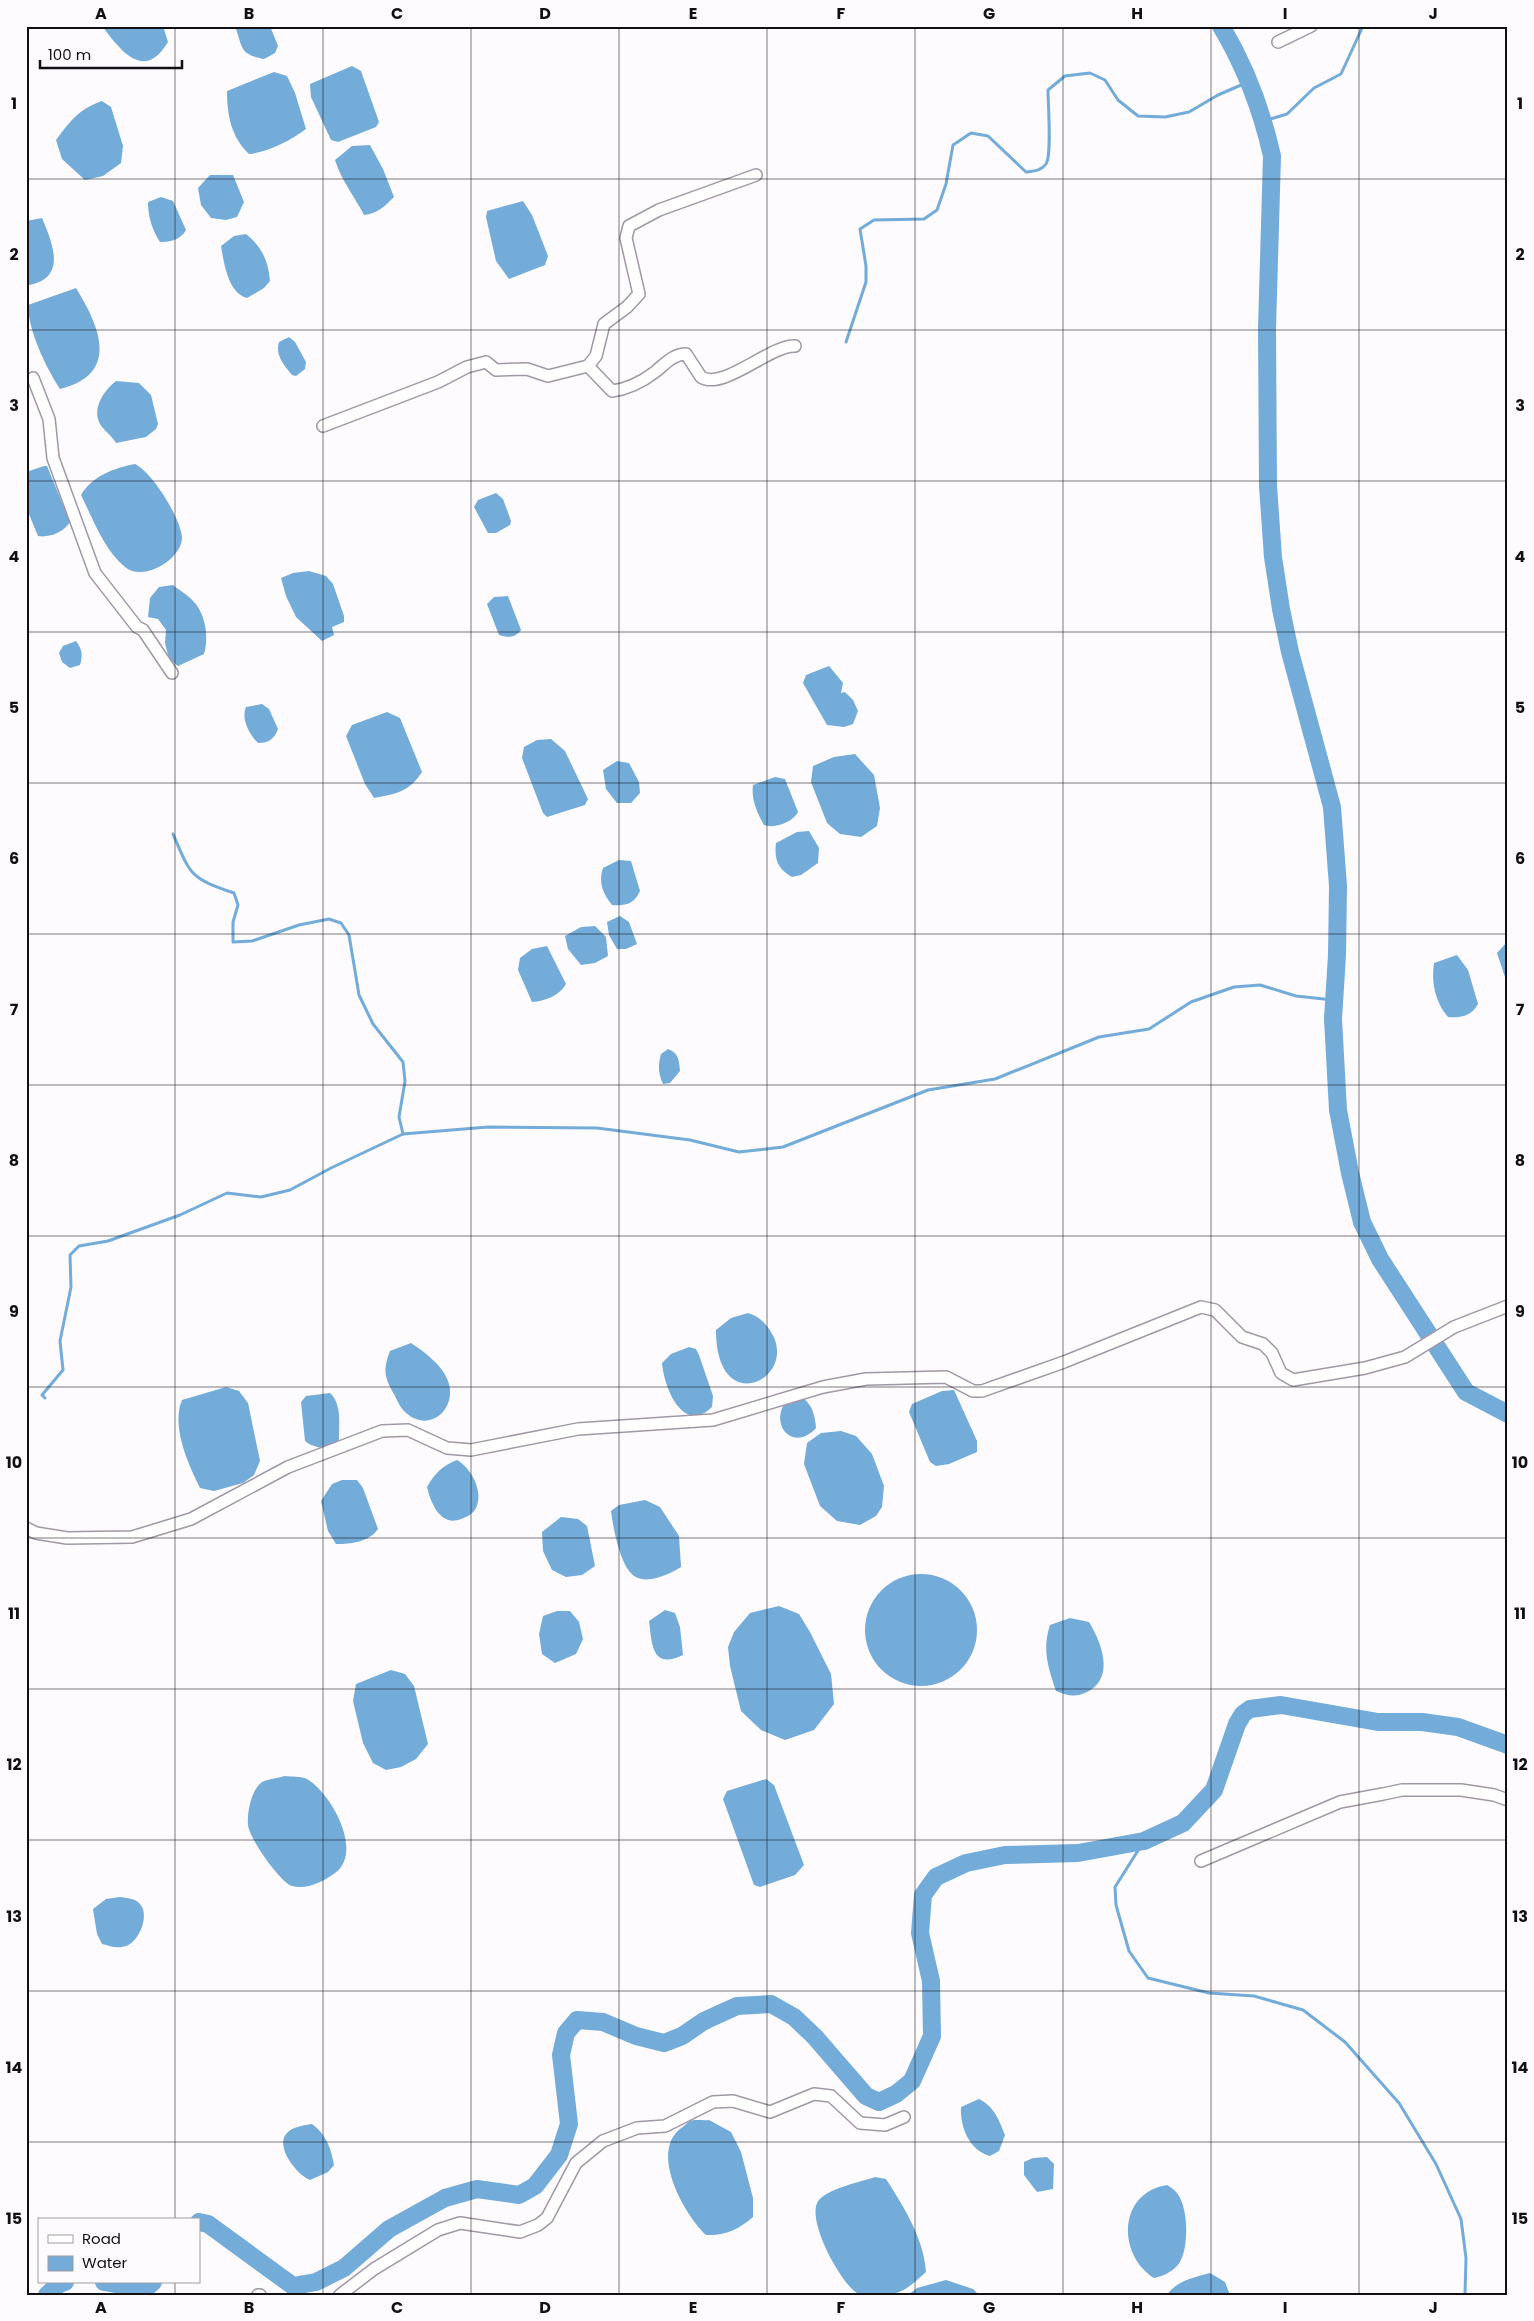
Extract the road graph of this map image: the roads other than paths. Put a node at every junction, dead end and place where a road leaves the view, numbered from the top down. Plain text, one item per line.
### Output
1 (1311, 26) edge
2 (1278, 42) dead end
3 (756, 175) dead end
4 (795, 346) dead end
5 (588, 366) junction
6 (33, 378) dead end
7 (323, 426) dead end
8 (172, 674) dead end
9 (1508, 1306) edge
10 (26, 1528) edge
11 (1508, 1800) edge
12 (1200, 1862) dead end
13 (904, 2118) dead end
14 (340, 2295) edge

1 - 2 street
3 - 5 street
4 - 5 street
5 - 7 street
6 - 8 street
9 - 10 street
11 - 12 street
13 - 14 street

